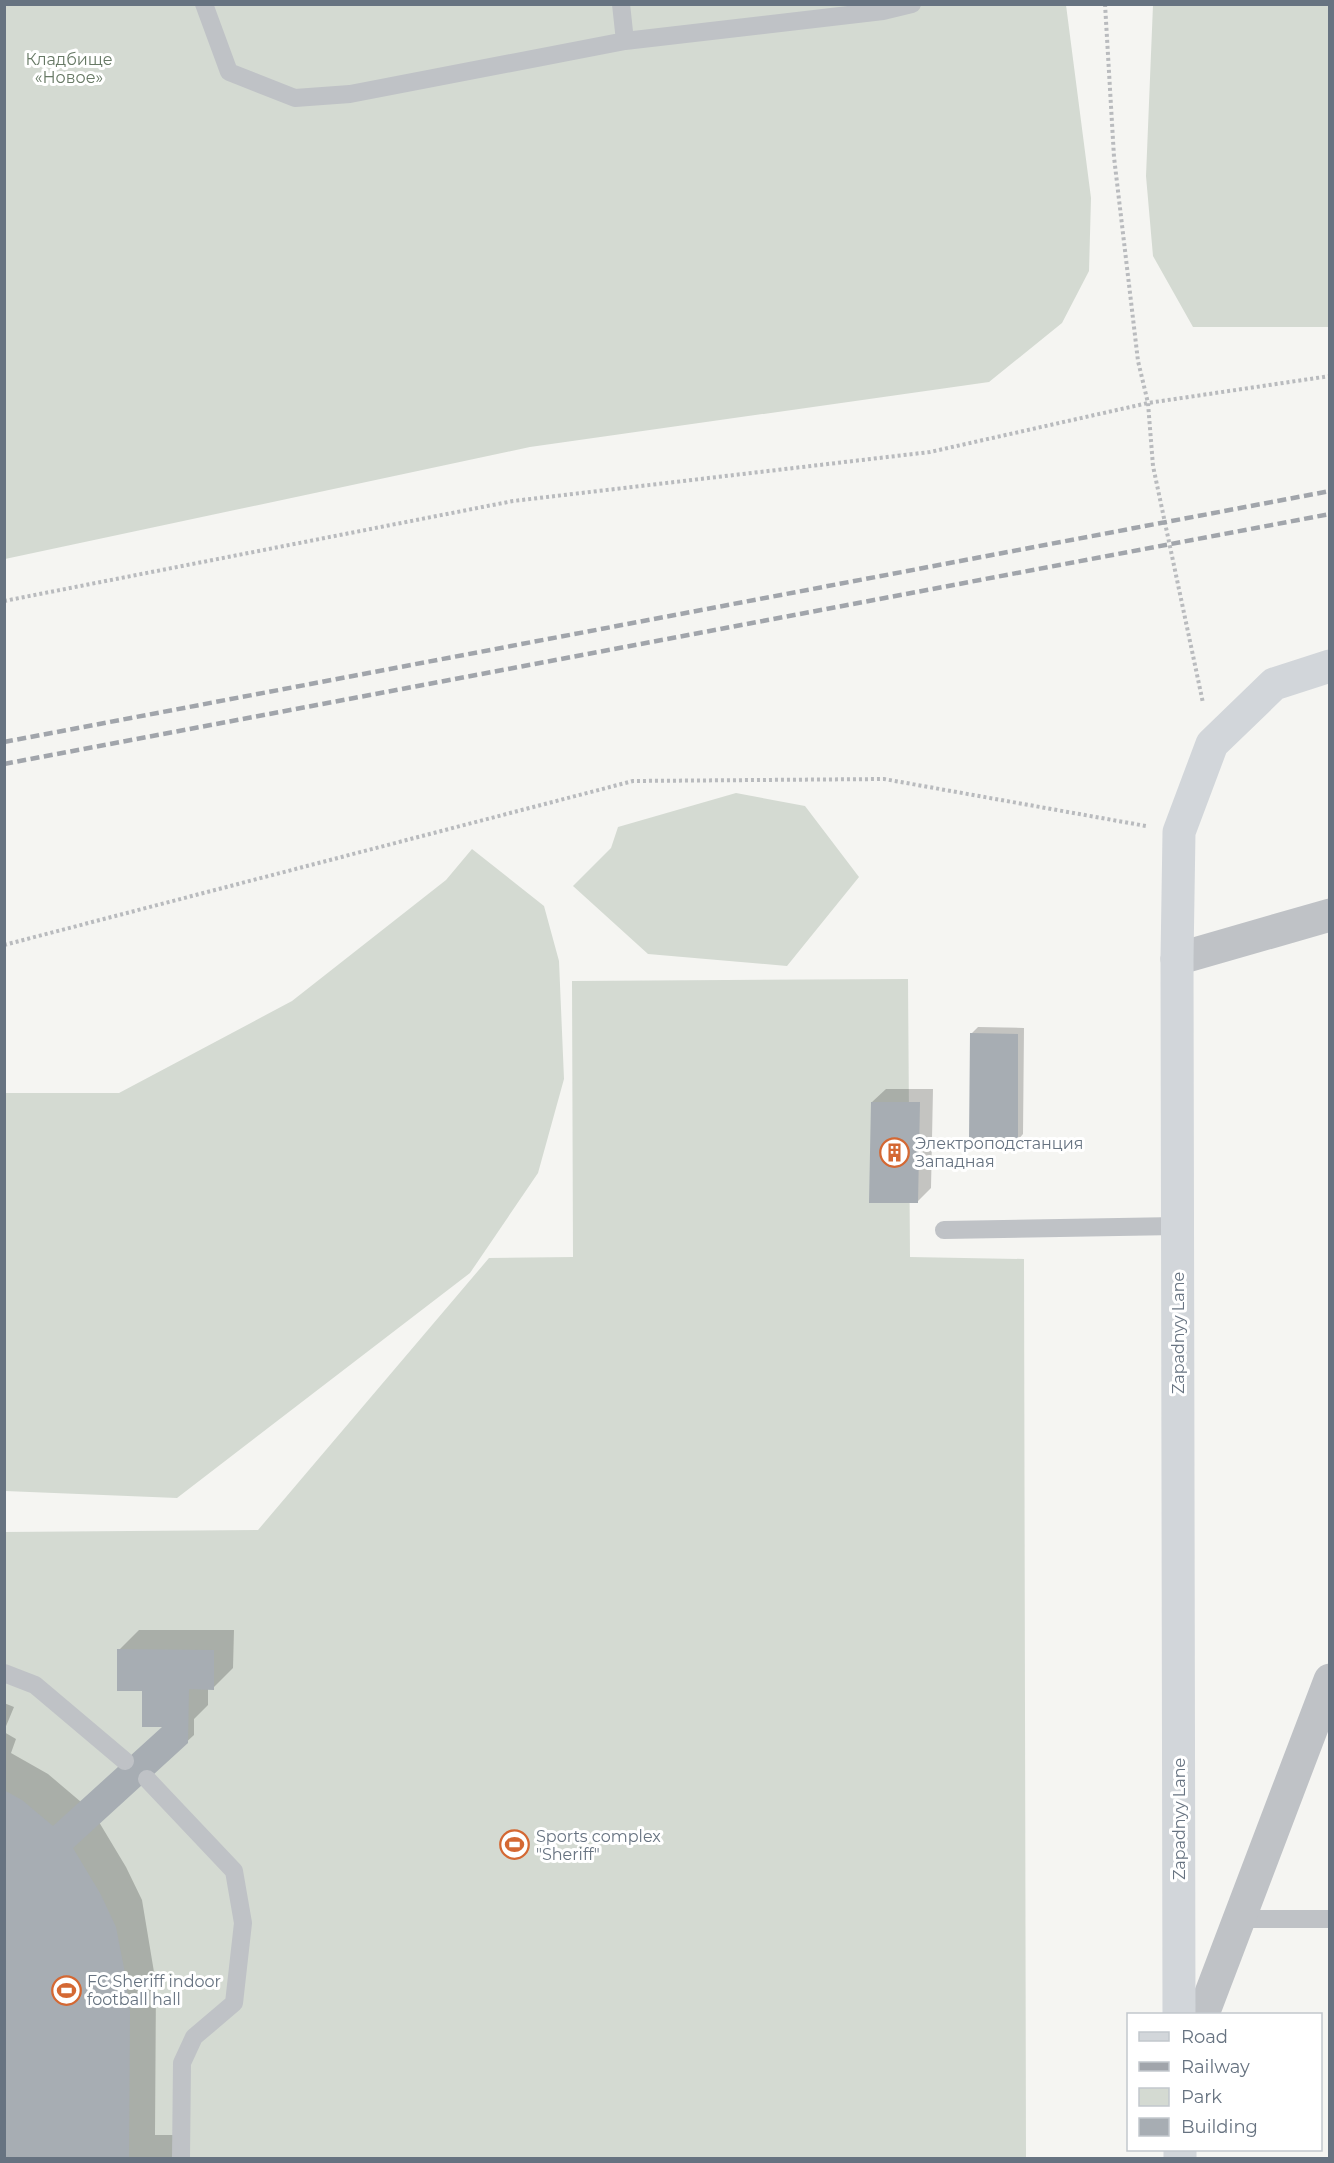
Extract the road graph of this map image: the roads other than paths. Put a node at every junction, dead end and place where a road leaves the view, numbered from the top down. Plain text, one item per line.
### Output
1 (204, 4) edge
2 (621, 4) edge
3 (912, 4) edge
4 (625, 41) junction
5 (1329, 666) edge
6 (1329, 915) edge
7 (1177, 959) junction
8 (1178, 1226) junction
9 (944, 1230) dead end
10 (4, 1673) edge
11 (1328, 1692) edge
12 (125, 1761) dead end
13 (147, 1779) dead end
14 (1240, 1919) junction
15 (1329, 1919) edge
16 (1179, 2013) edge
17 (1203, 2013) edge
18 (181, 2158) edge

1 - 4 lane
2 - 4 lane
3 - 4 lane
5 - 7 main road, Zapadnyy Lane
6 - 7 street
7 - 8 main road, Zapadnyy Lane
8 - 9 lane
8 - 16 main road, Zapadnyy Lane
10 - 12 lane
11 - 14 street
13 - 18 lane
14 - 15 lane
14 - 17 street

